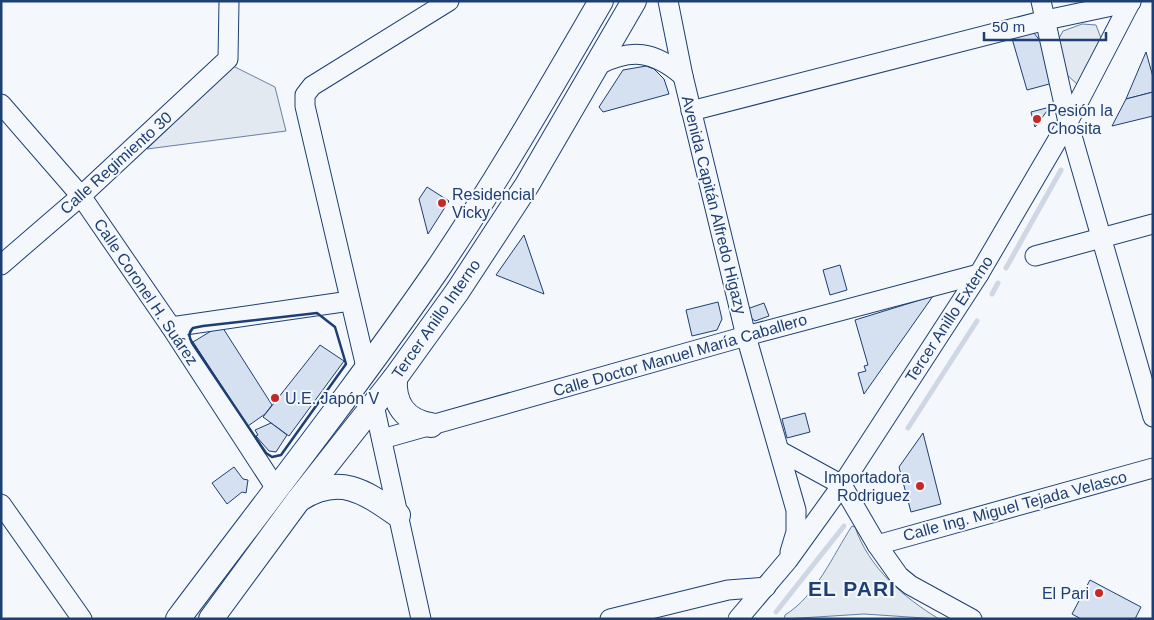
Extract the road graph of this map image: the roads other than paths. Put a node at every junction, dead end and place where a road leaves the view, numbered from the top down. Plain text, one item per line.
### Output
1 (229, 1) edge
2 (449, 1) edge
3 (600, 1) edge
4 (634, 1) edge
5 (668, 1) edge
6 (1041, 1) edge
7 (1131, 2) edge
8 (425, 8) edge
9 (1046, 20) junction
10 (598, 64) junction
11 (682, 76) junction
12 (1, 104) edge
13 (691, 111) junction
14 (1068, 122) junction
15 (81, 196) junction
16 (1153, 224) edge
17 (1101, 238) junction
18 (1035, 256) dead end
19 (1, 265) edge
20 (979, 274) junction
21 (350, 300) junction
22 (410, 307) junction
23 (171, 326) junction
24 (746, 336) junction
25 (366, 367) junction
26 (395, 378) junction
27 (374, 405) junction
28 (1153, 417) edge
29 (431, 425) junction
30 (382, 439) junction
31 (780, 450) junction
32 (1153, 468) edge
33 (842, 485) junction
34 (287, 496) junction
35 (1, 504) edge
36 (260, 509) junction
37 (398, 515) junction
38 (877, 545) junction
39 (788, 560) junction
40 (766, 587) junction
41 (747, 617) edge
42 (82, 619) edge
43 (178, 619) edge
44 (211, 619) edge
45 (420, 619) edge
46 (610, 619) edge
47 (972, 619) edge

1 - 15 street, Calle Regimiento 30
2 - 8 street
3 - 22 main road, Tercer Anillo Interno
4 - 10 main road, Tercer Anillo Interno
5 - 11 street, Avenida Capitán Alfredo Higazy
6 - 9 street
7 - 9 street
7 - 14 street, Tercer Anillo Externo
8 - 21 street
9 - 13 street
9 - 14 street
10 - 11 street, Avenida Capitán Alfredo Higazy
10 - 26 main road, Tercer Anillo Interno
11 - 13 street, Avenida Capitán Alfredo Higazy
12 - 15 street, Calle Coronel H. Suárez
13 - 24 street, Avenida Capitán Alfredo Higazy
14 - 17 street
14 - 20 street, Tercer Anillo Externo
15 - 19 street, Calle Regimiento 30
15 - 23 street, Calle Coronel H. Suárez
16 - 17 street
17 - 18 street
17 - 28 street
20 - 24 street, Calle Doctor Manuel María Caballero
20 - 33 street, Tercer Anillo Externo
21 - 23 street
21 - 25 street
22 - 25 main road, Tercer Anillo Interno
22 - 27 main road
23 - 34 street, Calle Coronel H. Suárez
24 - 29 street, Calle Doctor Manuel María Caballero
24 - 31 street, Avenida Capitán Alfredo Higazy
25 - 34 main road, Tercer Anillo Interno
26 - 27 main road, Tercer Anillo Interno
26 - 29 main road
27 - 30 street
27 - 34 main road, Tercer Anillo Interno
27 - 36 main road
29 - 30 street, Calle Doctor Manuel María Caballero
30 - 37 street
31 - 33 street
31 - 39 street, Avenida Capitán Alfredo Higazy
32 - 38 street, Calle Ing. Miguel Tejada Velasco
33 - 38 street
33 - 39 street, Tercer Anillo Externo
34 - 36 main road, Tercer Anillo Interno
34 - 37 main road
34 - 44 main road, Tercer Anillo Interno
35 - 42 street
36 - 43 main road, Tercer Anillo Interno
37 - 45 street
38 - 47 street
39 - 40 street, Tercer Anillo Externo
40 - 41 street, Tercer Anillo Externo
40 - 46 street

